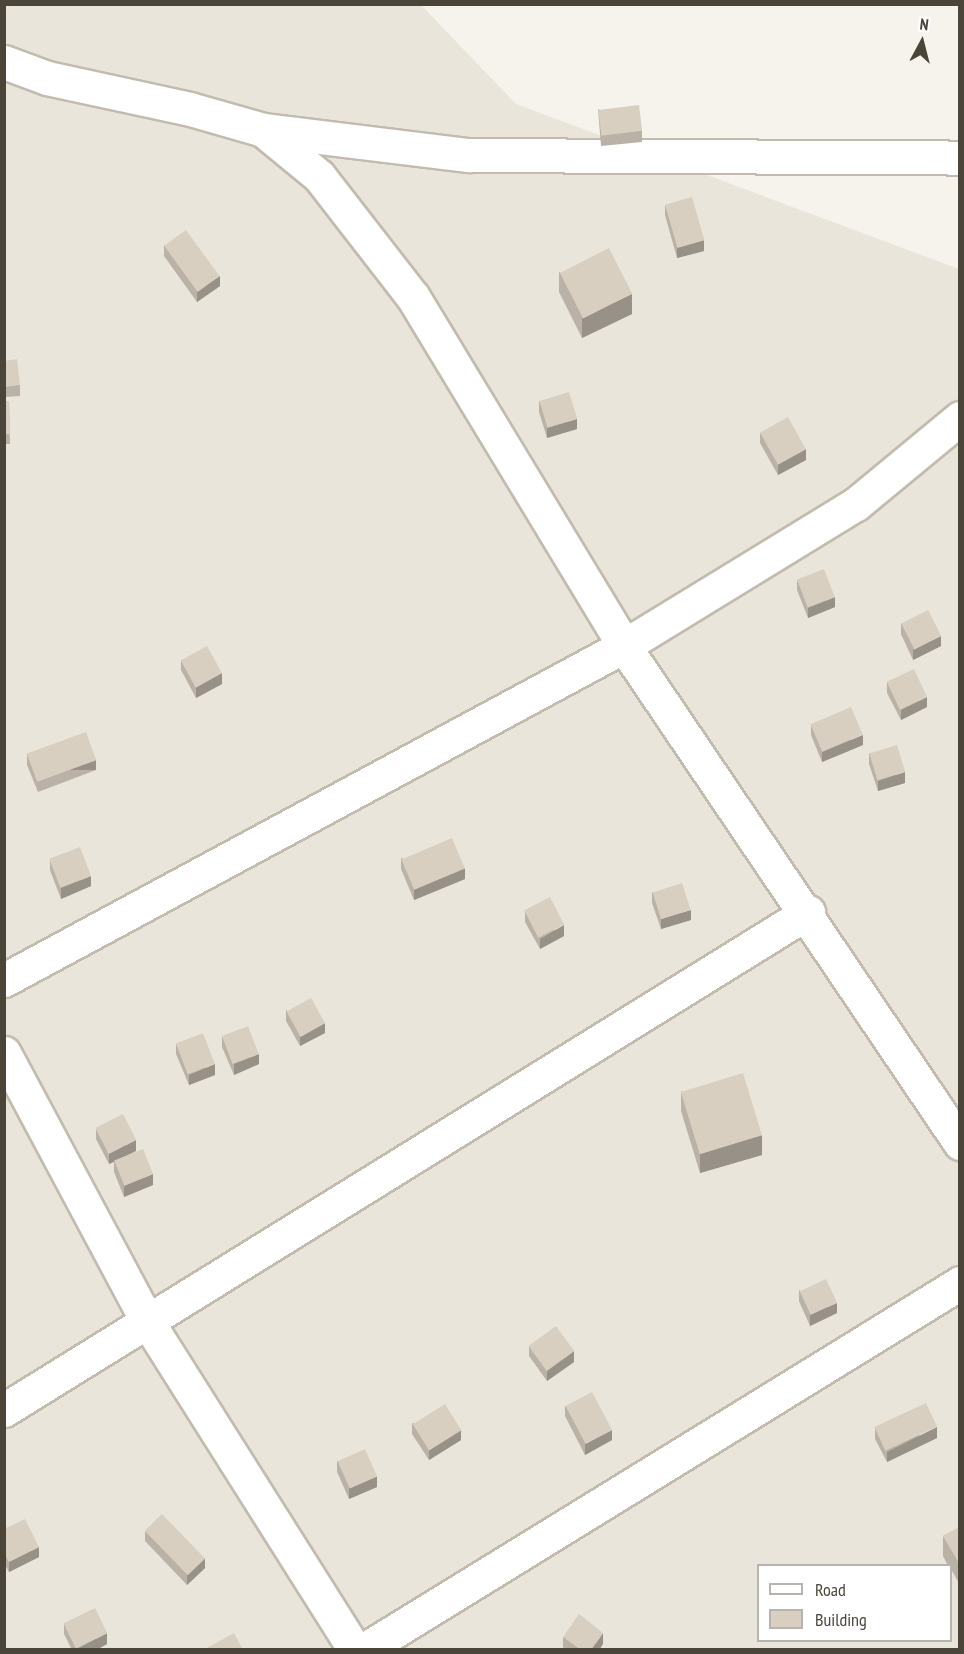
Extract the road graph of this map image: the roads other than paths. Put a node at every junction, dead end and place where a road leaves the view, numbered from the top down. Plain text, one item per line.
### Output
1 (4, 62) edge
2 (263, 130) junction
3 (960, 158) edge
4 (960, 418) edge
5 (624, 646) junction
6 (808, 912) junction
7 (4, 980) edge
8 (4, 1053) edge
9 (960, 1143) edge
10 (960, 1282) edge
11 (147, 1322) junction
12 (4, 1410) edge
13 (355, 1650) edge
14 (364, 1650) edge

1 - 2 street
2 - 3 street
2 - 5 street
4 - 5 street
5 - 6 street
5 - 7 street
6 - 9 street
6 - 11 street
8 - 11 street
10 - 14 street
11 - 12 street
11 - 13 street

